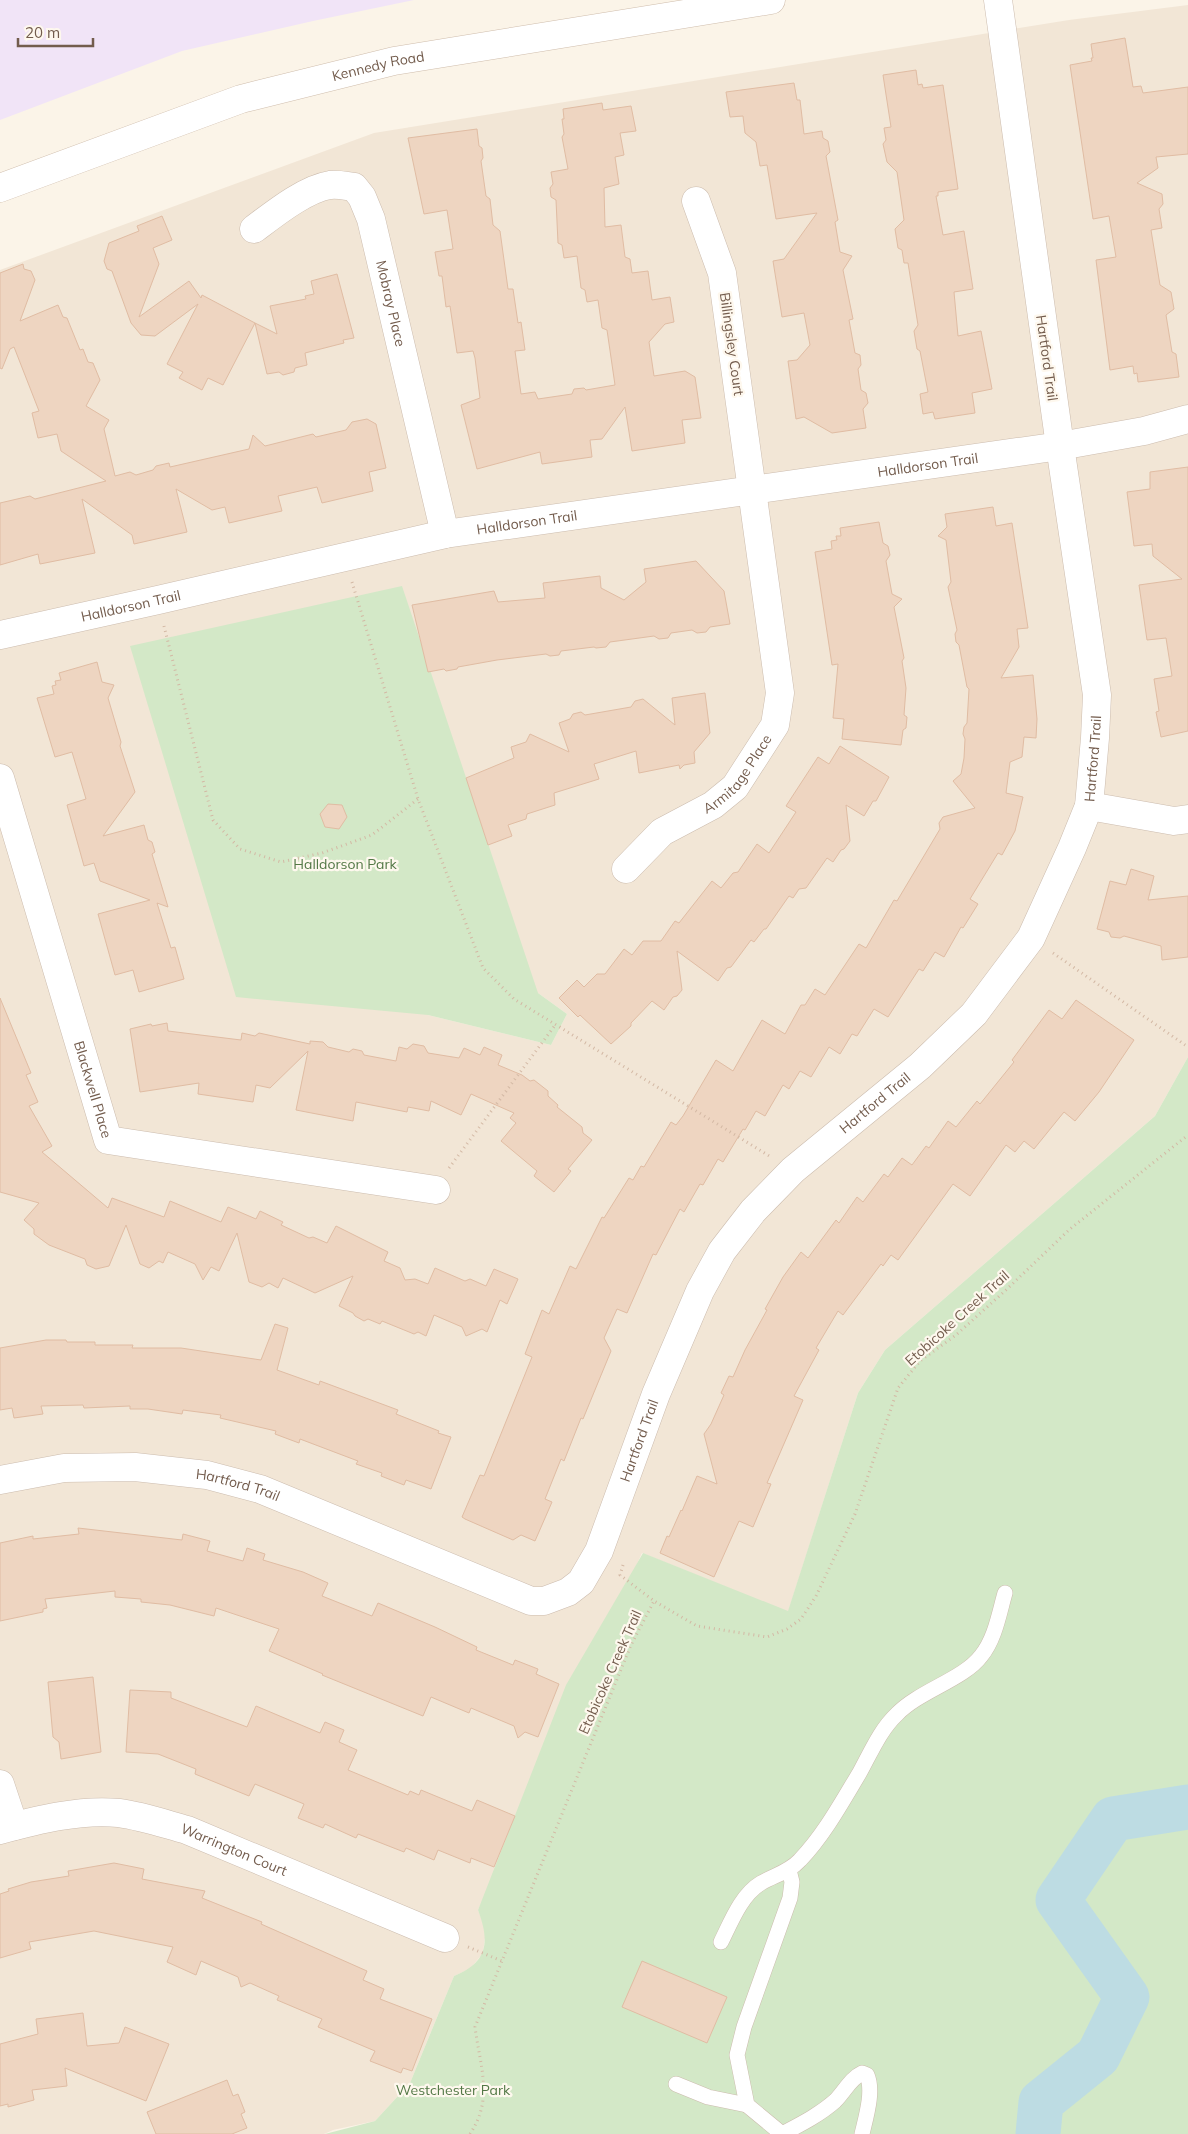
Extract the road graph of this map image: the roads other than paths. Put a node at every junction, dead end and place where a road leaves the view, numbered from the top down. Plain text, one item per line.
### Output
1 (771, 0) edge
2 (998, 0) edge
3 (0, 188) edge
4 (696, 201) dead end
5 (254, 229) dead end
6 (1188, 419) edge
7 (1060, 446) junction
8 (752, 491) junction
9 (445, 534) junction
10 (0, 635) edge
11 (0, 778) edge
12 (1089, 806) junction
13 (1188, 819) edge
14 (626, 869) dead end
15 (436, 1190) road end
16 (0, 1480) edge
17 (1005, 1593) dead end
18 (0, 1784) edge
19 (7, 1828) edge
20 (789, 1870) junction
21 (445, 1938) road end
22 (721, 1942) dead end
23 (676, 2084) dead end
24 (747, 2105) junction
25 (782, 2134) edge
26 (862, 2134) edge

1 - 3 street, Kennedy Road
2 - 7 street, Hartford Trail
4 - 8 street, Billingsley Court
5 - 9 street, Mobray Place
6 - 7 street, Halldorson Trail
7 - 8 street, Halldorson Trail
7 - 12 street, Hartford Trail
8 - 9 street, Halldorson Trail
8 - 14 street, Armitage Place
9 - 10 street, Halldorson Trail
11 - 15 street, Blackwell Place
12 - 13 street
12 - 16 street, Hartford Trail
17 - 20 lane
18 - 19 street
19 - 21 street, Warrington Court
20 - 22 lane
20 - 24 lane
23 - 24 lane
24 - 25 lane
25 - 26 lane

